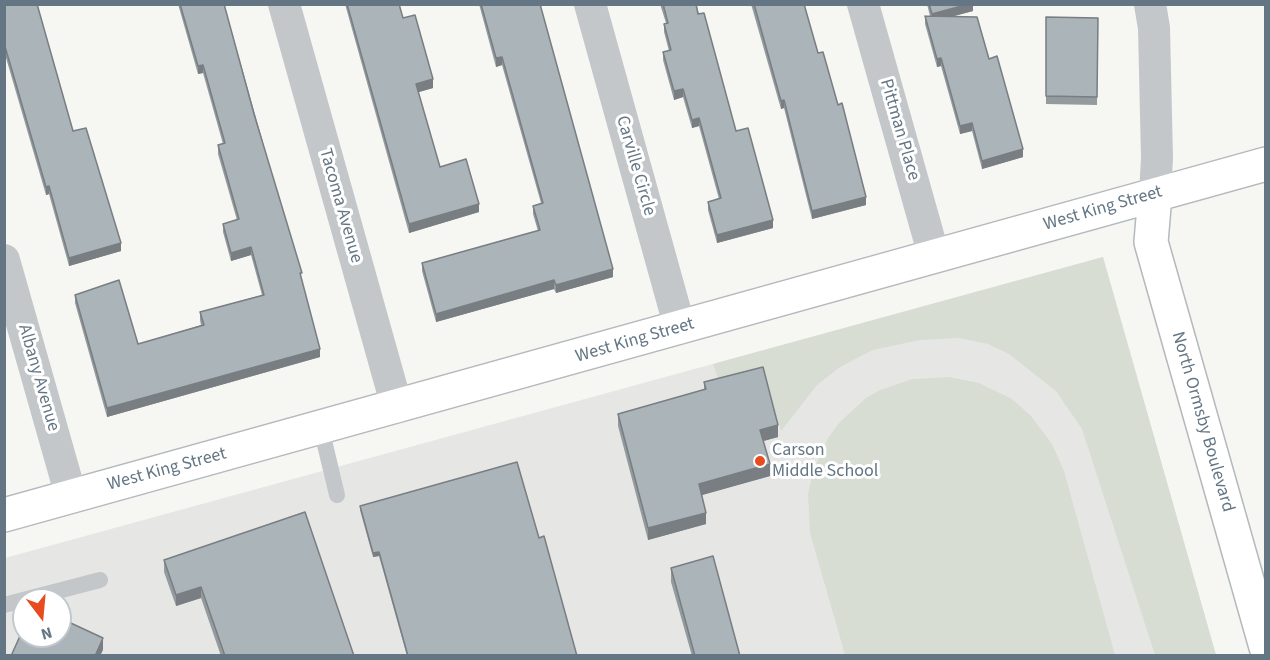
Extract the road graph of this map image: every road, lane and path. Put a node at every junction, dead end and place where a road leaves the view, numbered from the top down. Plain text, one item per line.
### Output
1 (284, 4) edge
2 (590, 4) edge
3 (863, 4) edge
4 (1150, 4) edge
5 (1266, 164) edge
6 (1155, 195) junction
7 (934, 256) junction
8 (4, 260) edge
9 (680, 328) junction
10 (396, 407) junction
11 (321, 428) junction
12 (337, 495) dead end
13 (71, 496) junction
14 (4, 515) edge
15 (100, 580) dead end
16 (4, 605) edge
17 (1266, 647) edge

1 - 10 street, Tacoma Avenue
2 - 9 street, Carville Circle
3 - 7 street, Pittman Place
4 - 6 street
5 - 6 street, West King Street
6 - 7 street, West King Street
6 - 17 street, North Ormsby Boulevard
7 - 9 street, West King Street
8 - 13 street, Albany Avenue
9 - 10 street, West King Street
10 - 11 street, West King Street
11 - 12 lane
11 - 13 street, West King Street
13 - 14 street, West King Street
15 - 16 lane

